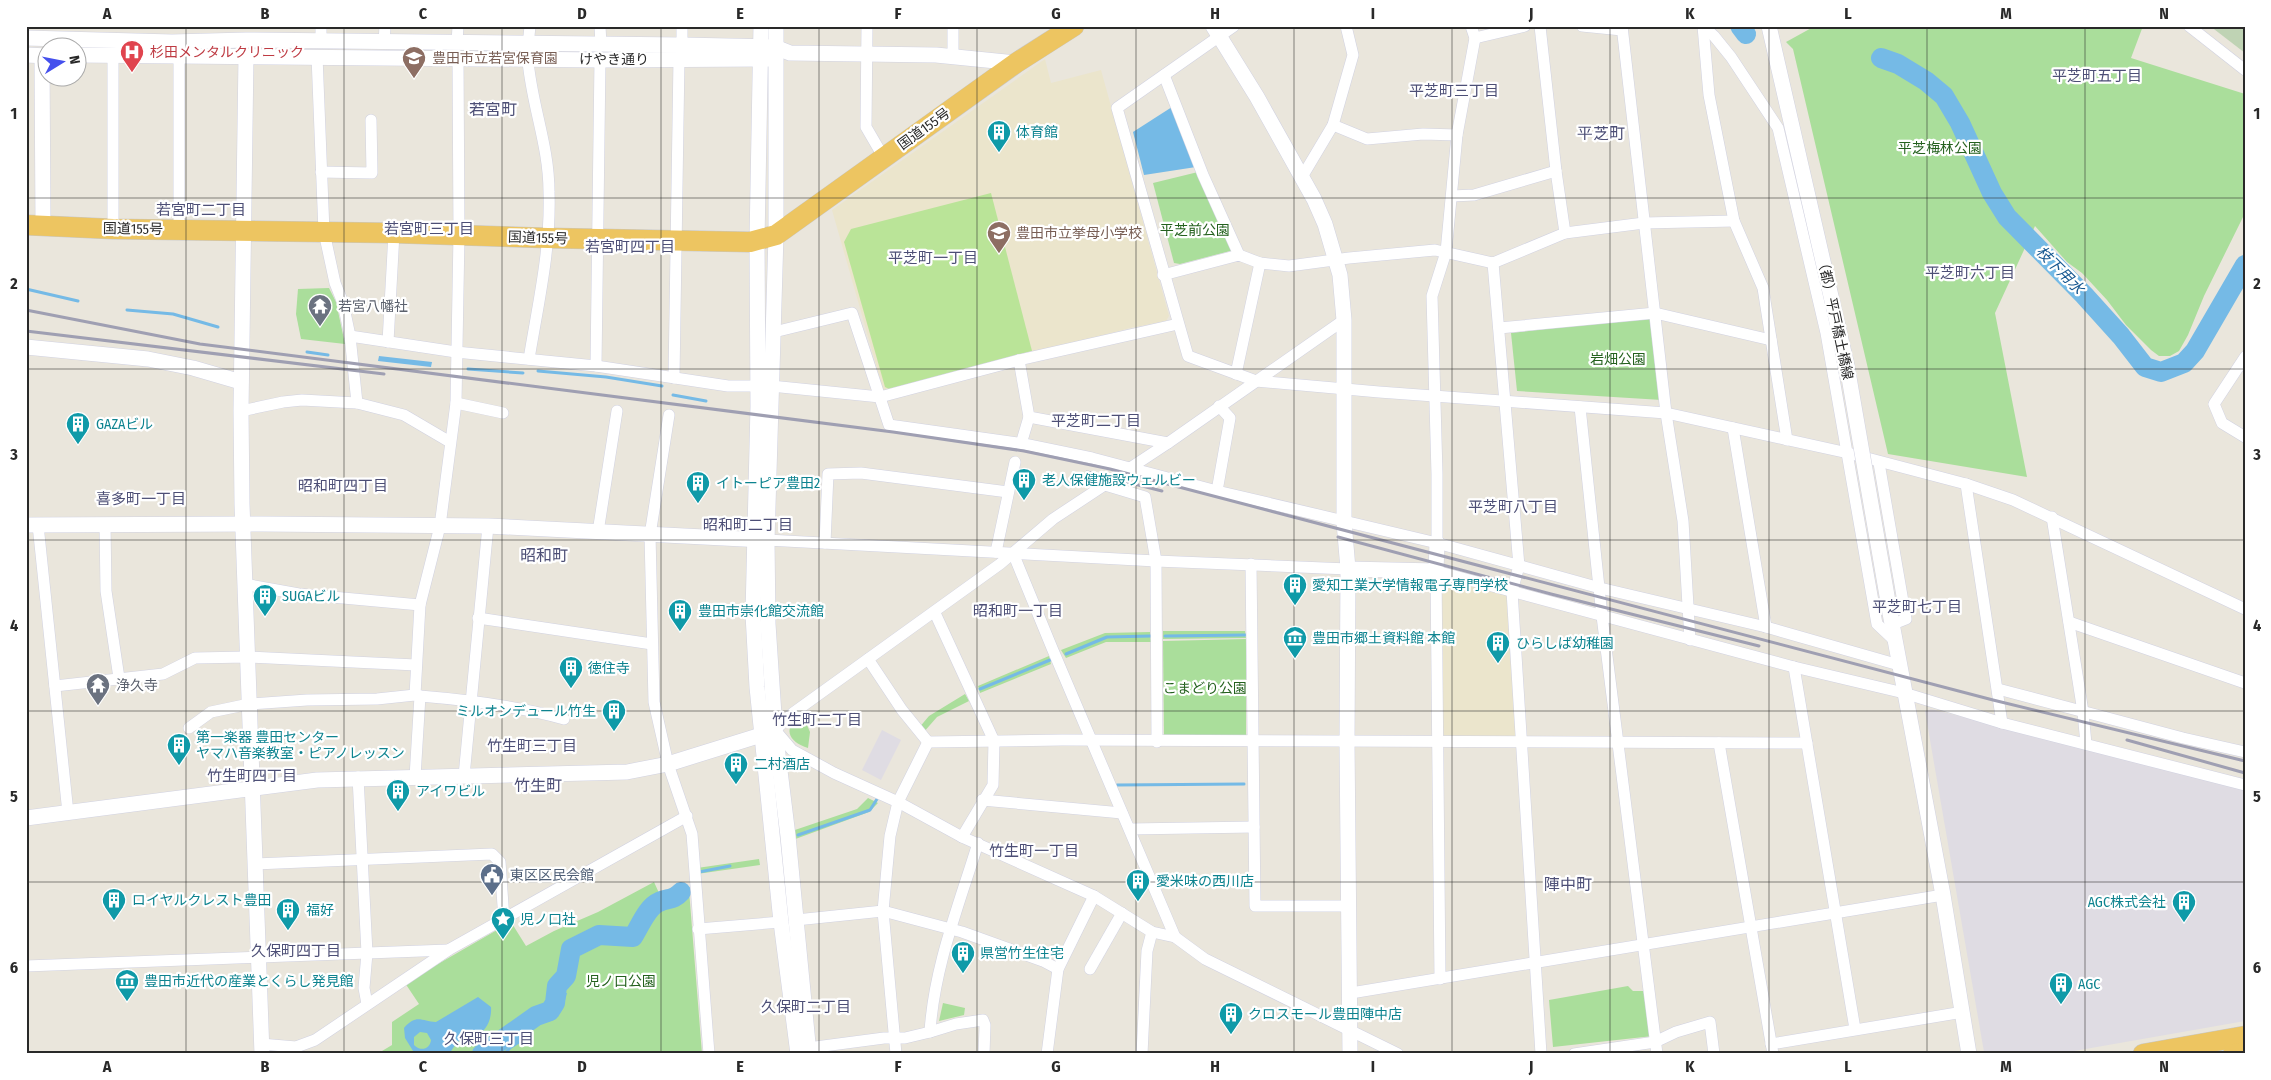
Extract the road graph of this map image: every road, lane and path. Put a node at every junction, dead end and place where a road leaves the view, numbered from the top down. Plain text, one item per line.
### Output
1 (321, 26) edge
2 (385, 26) edge
3 (458, 26) edge
4 (530, 26) edge
5 (600, 26) edge
6 (682, 26) edge
7 (761, 26) edge
8 (776, 26) edge
9 (867, 26) edge
10 (953, 26) edge
11 (1074, 26) edge
12 (1234, 26) edge
13 (1346, 26) edge
14 (1471, 26) edge
15 (1524, 26) edge
16 (1540, 26) edge
17 (1582, 26) edge
18 (1703, 26) edge
19 (1769, 26) edge
20 (2189, 26) edge
21 (1622, 28) edge
22 (1216, 31) edge
23 (246, 33) edge
24 (26, 38) edge
25 (1475, 38) junction
26 (111, 40) edge
27 (384, 43) junction
28 (319, 49) junction
29 (88, 50) edge
30 (458, 51) junction
31 (528, 51) junction
32 (601, 52) junction
33 (680, 52) junction
34 (768, 53) junction
35 (867, 54) junction
36 (179, 55) junction
37 (246, 56) junction
38 (953, 56) junction
39 (1016, 63) junction
40 (2245, 70) edge
41 (1164, 76) junction
42 (43, 88) edge
43 (371, 120) dead end
44 (1333, 125) junction
45 (1458, 135) junction
46 (884, 158) junction
47 (1556, 171) junction
48 (321, 172) junction
49 (1302, 177) junction
50 (1452, 196) junction
51 (1734, 221) junction
52 (1644, 224) junction
53 (35, 225) edge
54 (113, 230) junction
55 (179, 230) junction
56 (244, 232) junction
57 (324, 232) junction
58 (394, 233) junction
59 (1565, 233) junction
60 (459, 235) junction
61 (767, 237) junction
62 (548, 238) junction
63 (598, 240) junction
64 (676, 240) junction
65 (1446, 252) junction
66 (1239, 255) junction
67 (1336, 260) junction
68 (1260, 263) junction
69 (1493, 263) junction
70 (1164, 275) junction
71 (1655, 313) junction
72 (1344, 320) junction
73 (1178, 324) junction
74 (1499, 328) junction
75 (774, 332) junction
76 (350, 336) junction
77 (1771, 340) junction
78 (388, 342) junction
79 (26, 347) edge
80 (456, 352) junction
81 (2245, 356) edge
82 (529, 359) junction
83 (1019, 360) junction
84 (596, 366) junction
85 (1236, 374) junction
86 (674, 378) junction
87 (1256, 380) junction
88 (241, 382) junction
89 (764, 386) junction
90 (1345, 390) junction
91 (1434, 396) junction
92 (880, 398) junction
93 (1505, 401) junction
94 (357, 403) junction
95 (456, 403) junction
96 (1219, 406) junction
97 (1580, 407) junction
98 (241, 411) junction
99 (617, 411) dead end
100 (1666, 412) junction
101 (503, 413) dead end
102 (669, 415) dead end
103 (1029, 417) junction
104 (1733, 428) junction
105 (2245, 437) edge
106 (1787, 440) junction
107 (450, 442) junction
108 (1168, 443) junction
109 (1021, 444) junction
110 (1848, 453) junction
111 (1014, 462) dead end
112 (1879, 463) junction
113 (1129, 468) junction
114 (1966, 484) junction
115 (1104, 485) junction
116 (1008, 492) junction
117 (1217, 492) junction
118 (2052, 517) junction
119 (1344, 522) junction
120 (105, 524) junction
121 (243, 524) junction
122 (32, 525) edge
123 (440, 526) junction
124 (488, 526) junction
125 (598, 532) junction
126 (650, 535) junction
127 (760, 540) junction
128 (825, 543) junction
129 (1437, 543) junction
130 (996, 552) junction
131 (1013, 553) junction
132 (1156, 561) junction
133 (1251, 564) junction
134 (1519, 566) junction
135 (1348, 569) junction
136 (1436, 571) junction
137 (244, 584) junction
138 (1600, 588) junction
139 (1512, 591) junction
140 (420, 605) junction
141 (1688, 608) junction
142 (2245, 609) edge
143 (935, 613) junction
144 (1602, 616) junction
145 (478, 618) junction
146 (1890, 619) junction
147 (2069, 622) junction
148 (1766, 627) junction
149 (1690, 640) junction
150 (1895, 641) junction
151 (652, 644) junction
152 (247, 657) junction
153 (868, 659) junction
154 (416, 665) junction
155 (1899, 665) junction
156 (1794, 667) junction
157 (120, 678) junction
158 (2245, 683) edge
159 (55, 686) junction
160 (1998, 689) junction
161 (1904, 693) junction
162 (417, 696) junction
163 (471, 700) junction
164 (249, 704) junction
165 (2083, 712) junction
166 (564, 719) dead end
167 (2002, 723) junction
168 (189, 728) dead end
169 (769, 733) junction
170 (994, 741) junction
171 (1093, 741) junction
172 (928, 742) junction
173 (1157, 742) junction
174 (1254, 742) junction
175 (1347, 742) junction
176 (1618, 742) junction
177 (1438, 743) junction
178 (1521, 743) junction
179 (1719, 743) junction
180 (1807, 743) junction
181 (2086, 744) junction
182 (2245, 752) edge
183 (668, 764) junction
184 (464, 776) junction
185 (358, 777) junction
186 (415, 777) junction
187 (2245, 785) edge
188 (251, 789) junction
189 (982, 800) junction
190 (898, 802) junction
191 (68, 813) junction
192 (1122, 813) junction
193 (687, 816) junction
194 (26, 818) edge
195 (1254, 827) junction
196 (1130, 829) junction
197 (962, 837) junction
198 (978, 843) junction
199 (363, 859) junction
200 (255, 864) junction
201 (1943, 895) junction
202 (1094, 896) junction
203 (1350, 906) junction
204 (883, 911) junction
205 (1122, 913) junction
206 (1835, 913) junction
207 (504, 920) junction
208 (788, 921) junction
209 (1750, 926) junction
210 (951, 929) junction
211 (698, 930) junction
212 (1152, 932) junction
213 (1175, 937) junction
214 (1644, 944) junction
215 (450, 950) junction
216 (367, 953) junction
217 (259, 957) junction
218 (1536, 962) junction
219 (26, 966) edge
220 (1058, 969) junction
221 (1090, 969) dead end
222 (1440, 979) junction
223 (1350, 993) junction
224 (367, 1004) junction
225 (1963, 1012) junction
226 (1855, 1029) junction
227 (930, 1032) junction
228 (1350, 1032) junction
229 (2245, 1036) edge
230 (894, 1038) junction
231 (1656, 1048) edge
232 (262, 1049) edge
233 (1772, 1049) edge
234 (805, 1052) edge
235 (2245, 1052) edge
236 (709, 1054) edge
237 (896, 1054) edge
238 (984, 1054) edge
239 (1048, 1054) edge
240 (1142, 1054) edge
241 (1350, 1054) edge
242 (1398, 1054) edge
243 (1541, 1054) edge
244 (1574, 1054) edge
245 (1714, 1054) edge
246 (1970, 1054) edge
247 (2142, 1054) edge
248 (2233, 1054) edge

1 - 28 street
2 - 27 street
3 - 30 street
4 - 31 street
5 - 32 street
6 - 33 street
7 - 34 street
8 - 34 street
9 - 35 street
10 - 38 street
11 - 39 highway, 国道155号
12 - 22 street
13 - 44 street
14 - 25 street
15 - 25 street
16 - 47 street
17 - 21 street
18 - 51 street
18 - 110 street
19 - 146 street, （都）平戸橋土橋線, bridge
20 - 40 street
21 - 52 street
22 - 41 street
22 - 49 street
23 - 26 street
23 - 28 street
23 - 37 street
24 - 26 street
25 - 45 street
26 - 29 street
26 - 36 street
26 - 54 street
27 - 28 street
27 - 30 street
28 - 30 street
28 - 37 street
28 - 48 street
30 - 31 street
30 - 60 street
31 - 32 street
31 - 62 street
32 - 33 street
32 - 63 street
33 - 34 street
33 - 64 street
34 - 35 street
34 - 61 street
35 - 38 street
35 - 46 street
36 - 37 street
36 - 55 street
37 - 56 street
38 - 39 street
39 - 46 highway, 国道155号
41 - 66 street
41 - 70 street
42 - 53 street
43 - 48 street
44 - 45 street
44 - 49 street
45 - 50 street
46 - 61 highway, 国道155号
47 - 50 street
47 - 59 street
48 - 57 street
49 - 67 street
50 - 65 street
51 - 52 street
51 - 77 street
52 - 59 street
52 - 71 street
53 - 54 highway, 国道155号
54 - 55 highway, 国道155号
55 - 56 highway, 国道155号
56 - 57 highway, 国道155号
56 - 88 street
57 - 58 highway, 国道155号
57 - 76 street
58 - 60 highway, 国道155号
58 - 78 street
59 - 69 street
60 - 62 highway, 国道155号
60 - 80 street
61 - 64 highway, 国道155号
61 - 75 street
61 - 89 street
62 - 63 highway, 国道155号
62 - 82 street
63 - 64 highway, 国道155号
63 - 84 street
64 - 86 street
65 - 67 street
65 - 69 street
65 - 91 street
66 - 68 street
66 - 70 street
67 - 68 street
67 - 72 street
68 - 85 street
69 - 74 street
70 - 73 street
71 - 74 street
71 - 77 street
71 - 100 street
72 - 87 street
72 - 90 street
73 - 83 street
73 - 85 street
74 - 93 street
75 - 89 street
75 - 92 street
76 - 78 street
76 - 94 street
77 - 106 street
78 - 80 street
79 - 88 street
80 - 82 street
80 - 95 street
81 - 105 street
82 - 84 street
83 - 92 street
83 - 103 street
84 - 86 street
85 - 87 street
86 - 89 street
87 - 90 street
87 - 96 street
88 - 98 street
89 - 92 street
89 - 127 street
90 - 91 street
90 - 119 street
91 - 93 street
91 - 129 street
92 - 109 street
93 - 97 street
93 - 134 street
94 - 98 street
94 - 107 street
95 - 101 street
95 - 107 street
96 - 108 street
96 - 117 street
97 - 100 street
97 - 138 street
98 - 121 street
99 - 125 street
100 - 104 street
100 - 141 street
102 - 126 street
103 - 108 street
103 - 109 street
104 - 106 street
104 - 148 street
106 - 110 street
107 - 123 street
108 - 113 street
109 - 113 street
110 - 112 street
110 - 150 street
111 - 116 street
112 - 114 street
112 - 146 street
113 - 115 street
113 - 117 street
114 - 118 street
114 - 160 street
115 - 131 street
115 - 132 street
116 - 128 street
116 - 130 street
117 - 119 street
118 - 142 street
118 - 147 street
119 - 129 street
119 - 135 street
120 - 121 street
120 - 122 street
120 - 157 street
121 - 123 street
121 - 137 street
122 - 159 street
123 - 124 street
123 - 140 street
124 - 125 street
124 - 145 street
125 - 126 street
126 - 127 street
126 - 151 street
127 - 128 street
127 - 169 street
128 - 130 street
129 - 134 street
129 - 136 street
130 - 131 street
131 - 132 street
131 - 143 street
131 - 171 street
132 - 133 street
132 - 173 street
133 - 135 street
133 - 174 street
134 - 138 street
134 - 139 street
135 - 136 street
135 - 175 street
136 - 139 street
136 - 177 street
137 - 140 street
137 - 152 street
138 - 141 street
138 - 144 street
139 - 144 street
139 - 178 street
140 - 154 street
141 - 148 street
141 - 149 street
143 - 153 street
143 - 170 street
144 - 149 street
144 - 176 street
145 - 151 street
145 - 163 street
146 - 150 street, （都）平戸橋土橋線
147 - 158 street
147 - 165 street
148 - 155 street
149 - 156 street
150 - 155 street, （都）平戸橋土橋線
151 - 183 street
152 - 154 street
152 - 157 street
152 - 164 street
153 - 169 street
153 - 172 street
154 - 162 street
155 - 161 street, （都）平戸橋土橋線
156 - 161 street
156 - 180 street
157 - 159 street
159 - 191 street
160 - 165 street
160 - 167 street
161 - 167 street
161 - 201 street, （都）平戸橋土橋線
162 - 163 street
162 - 164 street
162 - 186 street
163 - 166 street
163 - 184 street
164 - 168 street
164 - 188 street
165 - 181 street
165 - 182 street
167 - 181 street
169 - 183 street
169 - 190 street
169 - 208 street
170 - 171 street
170 - 172 street
170 - 189 street
171 - 173 street
171 - 192 street
172 - 190 street
173 - 174 street
174 - 175 street
174 - 195 street
175 - 177 street
175 - 203 street
176 - 178 street
176 - 179 street
176 - 214 street
177 - 178 street
177 - 222 street
178 - 218 street
179 - 180 street
179 - 209 street
180 - 206 street
181 - 187 street
183 - 184 street
183 - 193 street
184 - 186 street
185 - 186 street
185 - 188 street
185 - 199 street
188 - 191 street
188 - 200 street
189 - 192 street
189 - 197 street
190 - 197 street
190 - 204 street
191 - 194 street
192 - 196 street
193 - 207 street
193 - 211 street
195 - 196 street
195 - 203 street
196 - 213 street
197 - 198 street
198 - 202 street
198 - 210 street
199 - 200 street
199 - 207 street
199 - 216 street
200 - 217 street
201 - 206 street
201 - 225 street, （都）平戸橋土橋線
202 - 205 street
202 - 220 street
203 - 223 street
204 - 208 street
204 - 210 street
204 - 230 street
205 - 212 street
205 - 221 street
206 - 209 street
206 - 226 street
207 - 215 street
208 - 211 street
208 - 234 street
209 - 214 street
209 - 233 street
210 - 220 street
210 - 227 street
211 - 236 street
212 - 213 street
212 - 240 street
213 - 228 street
214 - 218 street
214 - 231 street
215 - 216 street
215 - 224 street
216 - 217 street
216 - 224 street
217 - 219 street
217 - 232 street
218 - 222 street
218 - 243 street
220 - 239 street
222 - 223 street
223 - 228 street
224 - 232 street
225 - 226 street
225 - 246 street, （都）平戸橋土橋線
226 - 233 street
227 - 230 street
227 - 238 street
228 - 241 street
228 - 242 street
229 - 247 highway
230 - 234 street
230 - 237 street
231 - 244 street
231 - 245 street
235 - 248 highway

